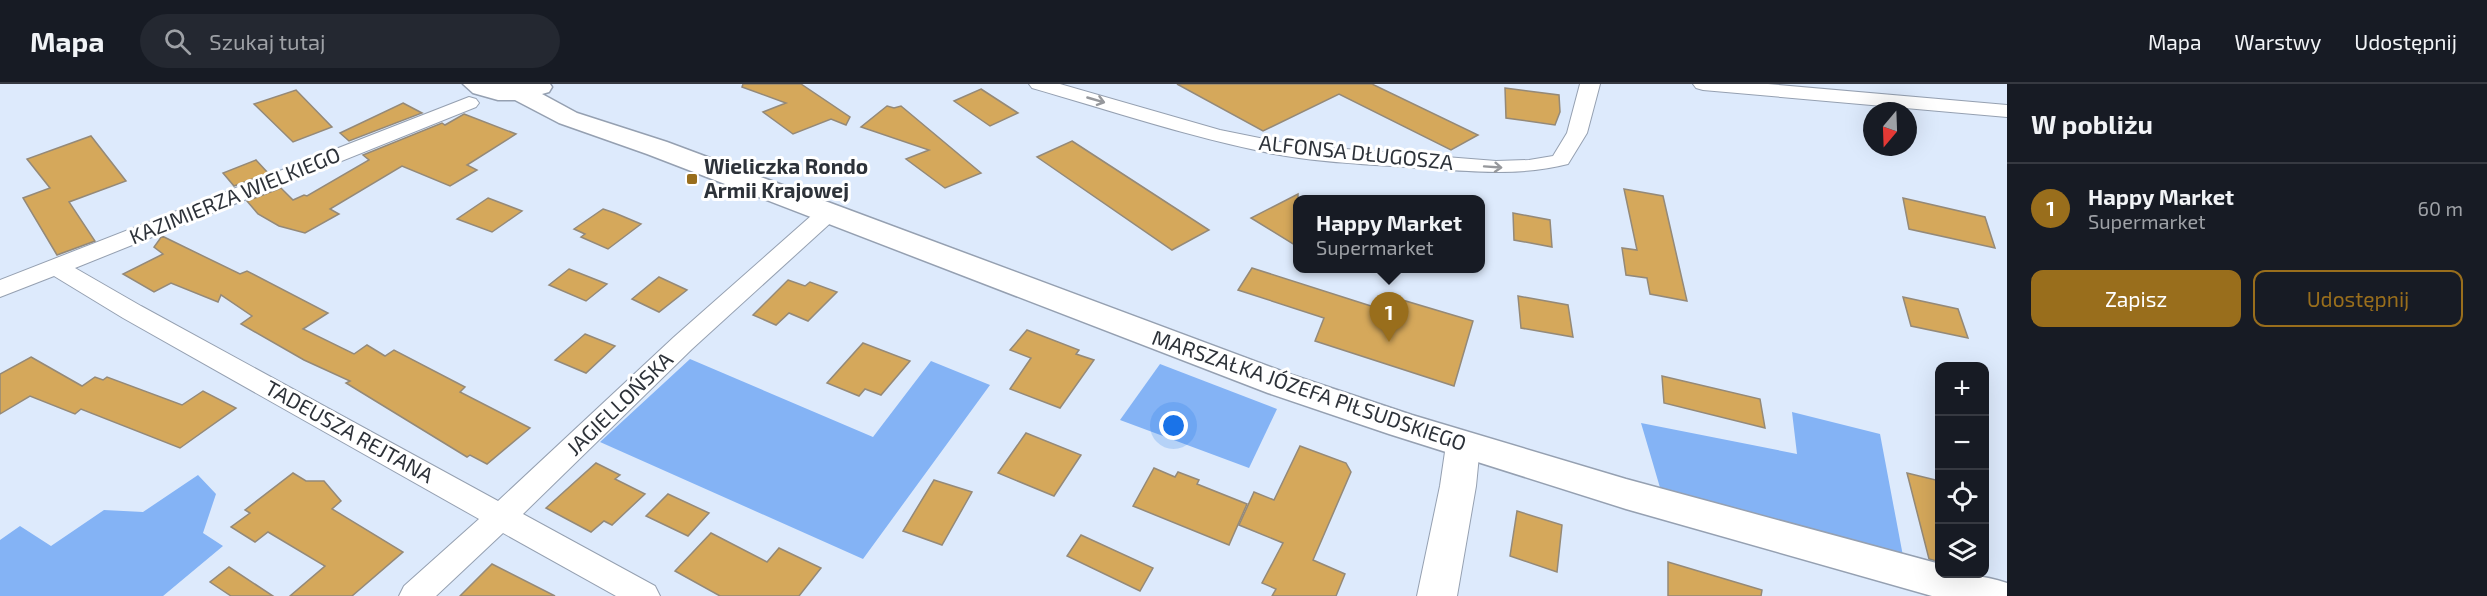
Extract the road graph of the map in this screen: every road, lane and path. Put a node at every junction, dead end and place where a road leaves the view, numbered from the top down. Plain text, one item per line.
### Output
1 (548, 84) edge
2 (560, 84) edge
3 (1039, 84) edge
4 (1590, 84) edge
5 (1703, 84) edge
6 (519, 92) junction
7 (472, 93) edge
8 (2007, 111) edge
9 (638, 142) junction
10 (828, 213) junction
11 (56, 267) junction
12 (0, 289) edge
13 (1463, 445) junction
14 (500, 516) junction
15 (415, 596) edge
16 (644, 596) edge
17 (1437, 596) edge
18 (1993, 596) edge

1 - 6 main road
2 - 9 main road, MARSZAŁKA JÓZEFA PIŁSUDSKIEGO
3 -> 4 street, ALFONSA DŁUGOSZA
5 - 8 street
6 - 7 main road
6 - 9 main road, MARSZAŁKA JÓZEFA PIŁSUDSKIEGO
7 - 11 street, KAZIMIERZA WIELKIEGO
9 - 10 main road, MARSZAŁKA JÓZEFA PIŁSUDSKIEGO
10 - 13 main road, MARSZAŁKA JÓZEFA PIŁSUDSKIEGO
10 - 14 street, JAGIELLOŃSKA
11 - 12 street, KAZIMIERZA WIELKIEGO
11 - 14 street, TADEUSZA REJTANA
13 - 17 street
13 - 18 main road, MARSZAŁKA JÓZEFA PIŁSUDSKIEGO
14 - 15 street, JAGIELLOŃSKA
14 - 16 street, TADEUSZA REJTANA

